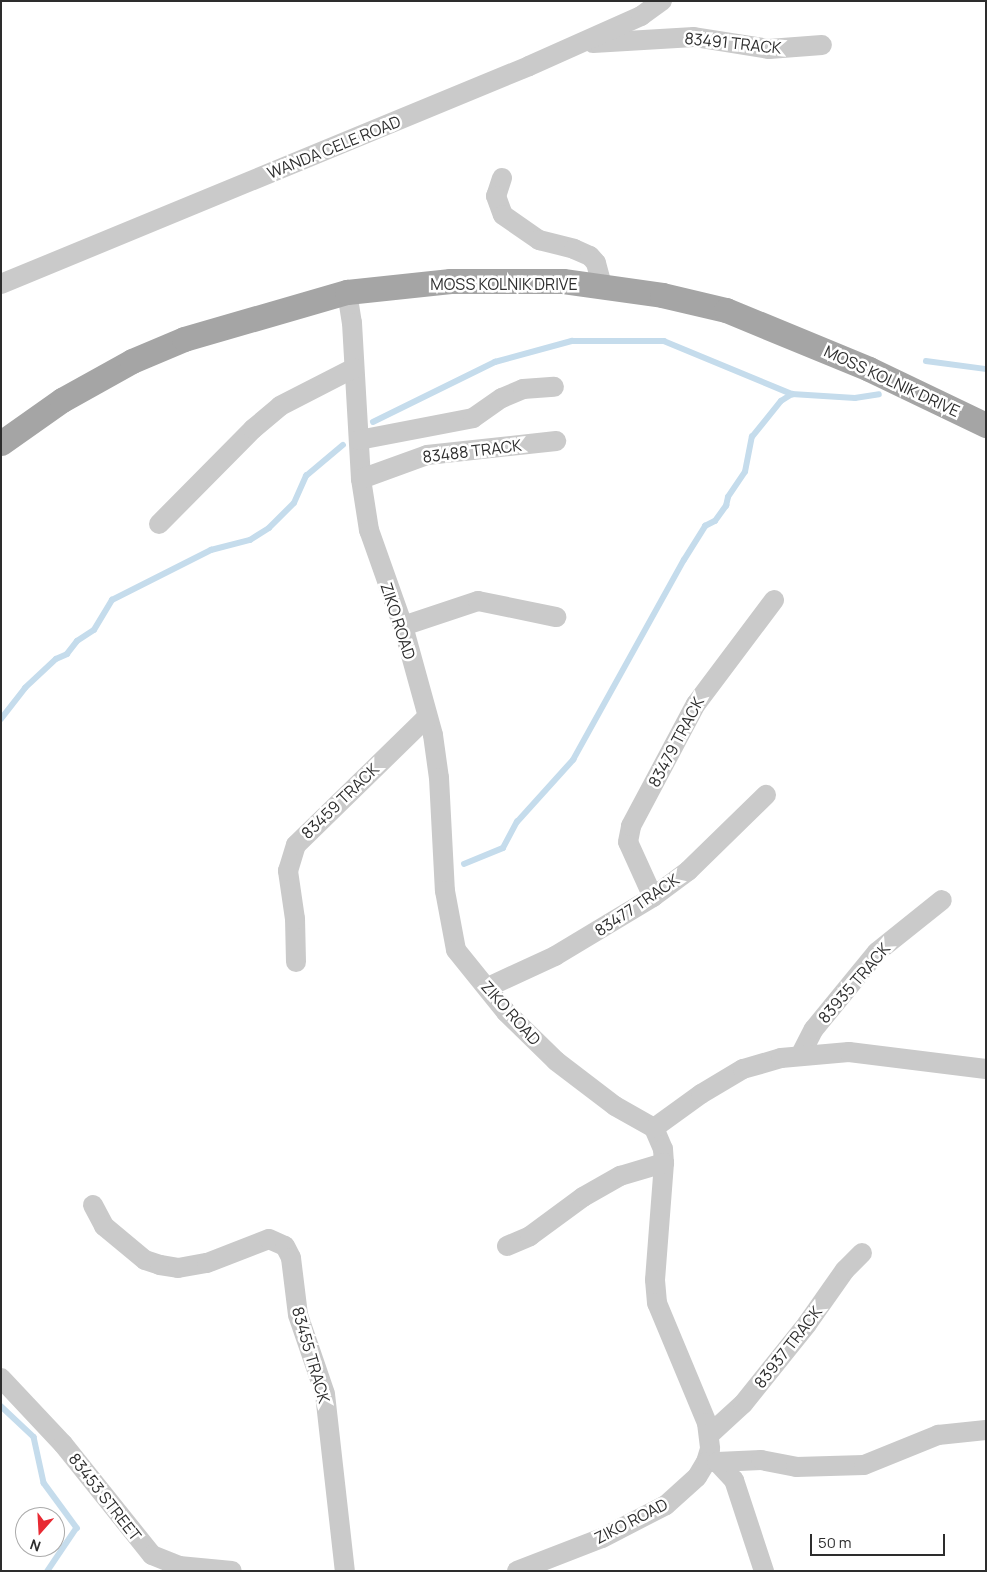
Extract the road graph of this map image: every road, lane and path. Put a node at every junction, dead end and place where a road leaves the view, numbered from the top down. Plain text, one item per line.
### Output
1 (662, 1) edge
2 (583, 43) junction
3 (822, 45) dead end
4 (502, 178) dead end
5 (1, 284) edge
6 (602, 286) junction
7 (347, 292) junction
8 (354, 368) junction
9 (554, 387) dead end
10 (986, 425) edge
11 (360, 440) junction
12 (556, 441) dead end
13 (1, 443) edge
14 (361, 479) junction
15 (159, 524) dead end
16 (774, 600) dead end
17 (556, 617) dead end
18 (403, 626) junction
19 (427, 717) junction
20 (766, 795) dead end
21 (654, 898) junction
22 (942, 900) dead end
23 (296, 962) dead end
24 (488, 987) junction
25 (800, 1056) junction
26 (986, 1069) edge
27 (654, 1128) junction
28 (664, 1163) junction
29 (93, 1205) dead end
30 (507, 1246) dead end
31 (862, 1253) dead end
32 (1, 1378) edge
33 (986, 1430) edge
34 (709, 1435) junction
35 (711, 1462) junction
36 (232, 1571) edge
37 (346, 1571) edge
38 (517, 1571) edge
39 (764, 1571) edge

1 - 2 street, WANDA CELE ROAD
2 - 3 street, 83491 TRACK
2 - 5 street, WANDA CELE ROAD
4 - 6 street
6 - 7 main road, MOSS KOLNIK DRIVE
6 - 10 main road, MOSS KOLNIK DRIVE
7 - 8 street, ZIKO ROAD
7 - 13 main road, MOSS KOLNIK DRIVE
8 - 11 street, ZIKO ROAD
8 - 15 street
9 - 11 street
11 - 14 street, ZIKO ROAD
12 - 14 street, 83488 TRACK
14 - 18 street, ZIKO ROAD
16 - 21 street, 83479 TRACK
17 - 18 street
18 - 19 street, ZIKO ROAD
19 - 23 street, 83459 TRACK
19 - 24 street, ZIKO ROAD
20 - 21 street, 83477 TRACK
21 - 24 street, 83477 TRACK
22 - 25 street, 83935 TRACK
24 - 27 street, ZIKO ROAD
25 - 26 street, 83935 TRACK
25 - 27 street, 83935 TRACK
27 - 28 street, ZIKO ROAD
28 - 30 street
28 - 34 street, ZIKO ROAD
29 - 37 street, 83455 TRACK
31 - 34 street, 83937 TRACK
32 - 36 street, 83453 STREET
33 - 35 street
34 - 35 street, ZIKO ROAD
35 - 38 street, ZIKO ROAD
35 - 39 street

